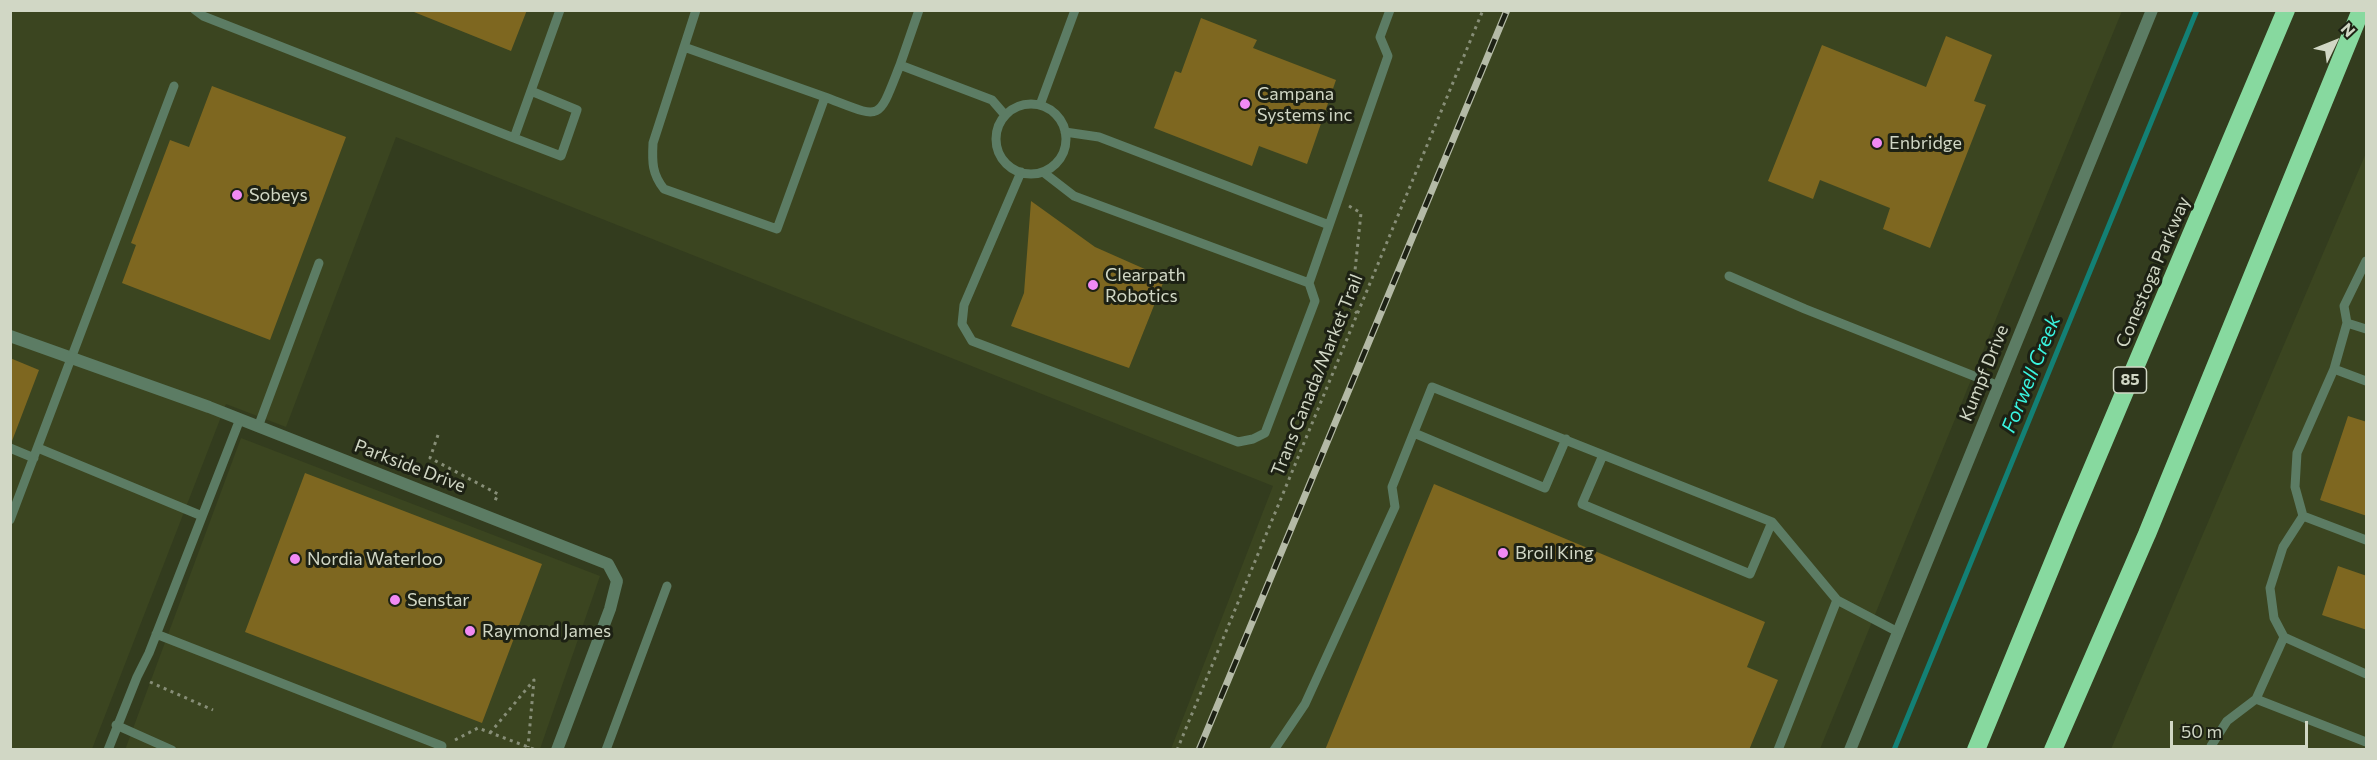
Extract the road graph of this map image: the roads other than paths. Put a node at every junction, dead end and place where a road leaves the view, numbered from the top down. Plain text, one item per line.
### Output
1 (195, 10) edge
2 (560, 10) edge
3 (696, 10) edge
4 (919, 10) edge
5 (1075, 10) edge
6 (1390, 10) edge
7 (2152, 10) edge
8 (2286, 10) edge
9 (2361, 10) edge
10 (684, 47) junction
11 (900, 65) junction
12 (174, 86) dead end
13 (531, 91) junction
14 (825, 97) junction
15 (1040, 105) junction
16 (1005, 115) junction
17 (1065, 132) junction
18 (514, 138) junction
19 (1021, 172) junction
20 (1043, 172) junction
21 (1329, 225) junction
22 (2367, 261) edge
23 (319, 263) dead end
24 (1729, 276) dead end
25 (1309, 283) junction
26 (2347, 323) junction
27 (2367, 329) edge
28 (10, 336) edge
29 (72, 358) junction
30 (2334, 369) junction
31 (2367, 381) edge
32 (1999, 386) junction
33 (240, 419) junction
34 (258, 427) junction
35 (1414, 433) junction
36 (1566, 439) junction
37 (10, 448) edge
38 (36, 453) junction
39 (1603, 455) junction
40 (202, 516) junction
41 (2303, 516) junction
42 (10, 520) edge
43 (1772, 522) junction
44 (2367, 540) edge
45 (667, 586) dead end
46 (1837, 600) junction
47 (1898, 632) junction
48 (156, 634) junction
49 (2284, 638) junction
50 (2367, 674) edge
51 (2256, 699) junction
52 (116, 724) junction
53 (2367, 742) edge
54 (155, 746) edge
55 (441, 748) edge
56 (108, 750) edge
57 (172, 750) edge
58 (557, 750) edge
59 (606, 750) edge
60 (1274, 750) edge
61 (1778, 750) edge
62 (1850, 750) edge
63 (1976, 750) edge
64 (2053, 750) edge
65 (2211, 750) edge

1 - 18 lane
2 - 13 lane
3 - 10 lane
4 - 11 lane
5 - 15 lane
6 - 21 lane
7 - 32 street, Kumpf Drive
8 - 63 highway, Conestoga Parkway / 85
9 - 64 highway
10 - 14 lane
10 - 14 lane
11 - 14 lane
11 - 16 lane
12 - 29 lane
13 - 18 lane
13 - 18 lane
15 - 16 lane
15 - 17 lane
16 - 19 lane
17 - 20 lane
17 - 21 lane
19 - 20 lane
19 - 25 lane
20 - 25 lane
21 - 25 lane
22 - 26 lane
23 - 34 lane
24 - 32 lane
26 - 27 lane
26 - 30 lane
28 - 29 street, Parkside Drive
29 - 33 street, Parkside Drive
29 - 38 lane
30 - 31 lane
30 - 41 lane
32 - 47 street, Kumpf Drive
33 - 34 street, Parkside Drive
33 - 40 lane
34 - 58 street, Parkside Drive
35 - 36 lane
35 - 36 lane
35 - 60 lane
36 - 39 lane
37 - 38 lane
38 - 40 lane
38 - 42 lane
39 - 43 lane
39 - 43 lane
40 - 48 lane
41 - 44 lane
41 - 49 lane
43 - 46 lane
45 - 59 lane
46 - 47 lane
46 - 61 lane
47 - 62 street, Kumpf Drive
48 - 52 lane
48 - 55 lane
49 - 50 lane
49 - 51 lane
51 - 53 lane
51 - 65 lane
52 - 54 lane
52 - 56 lane
54 - 57 lane

